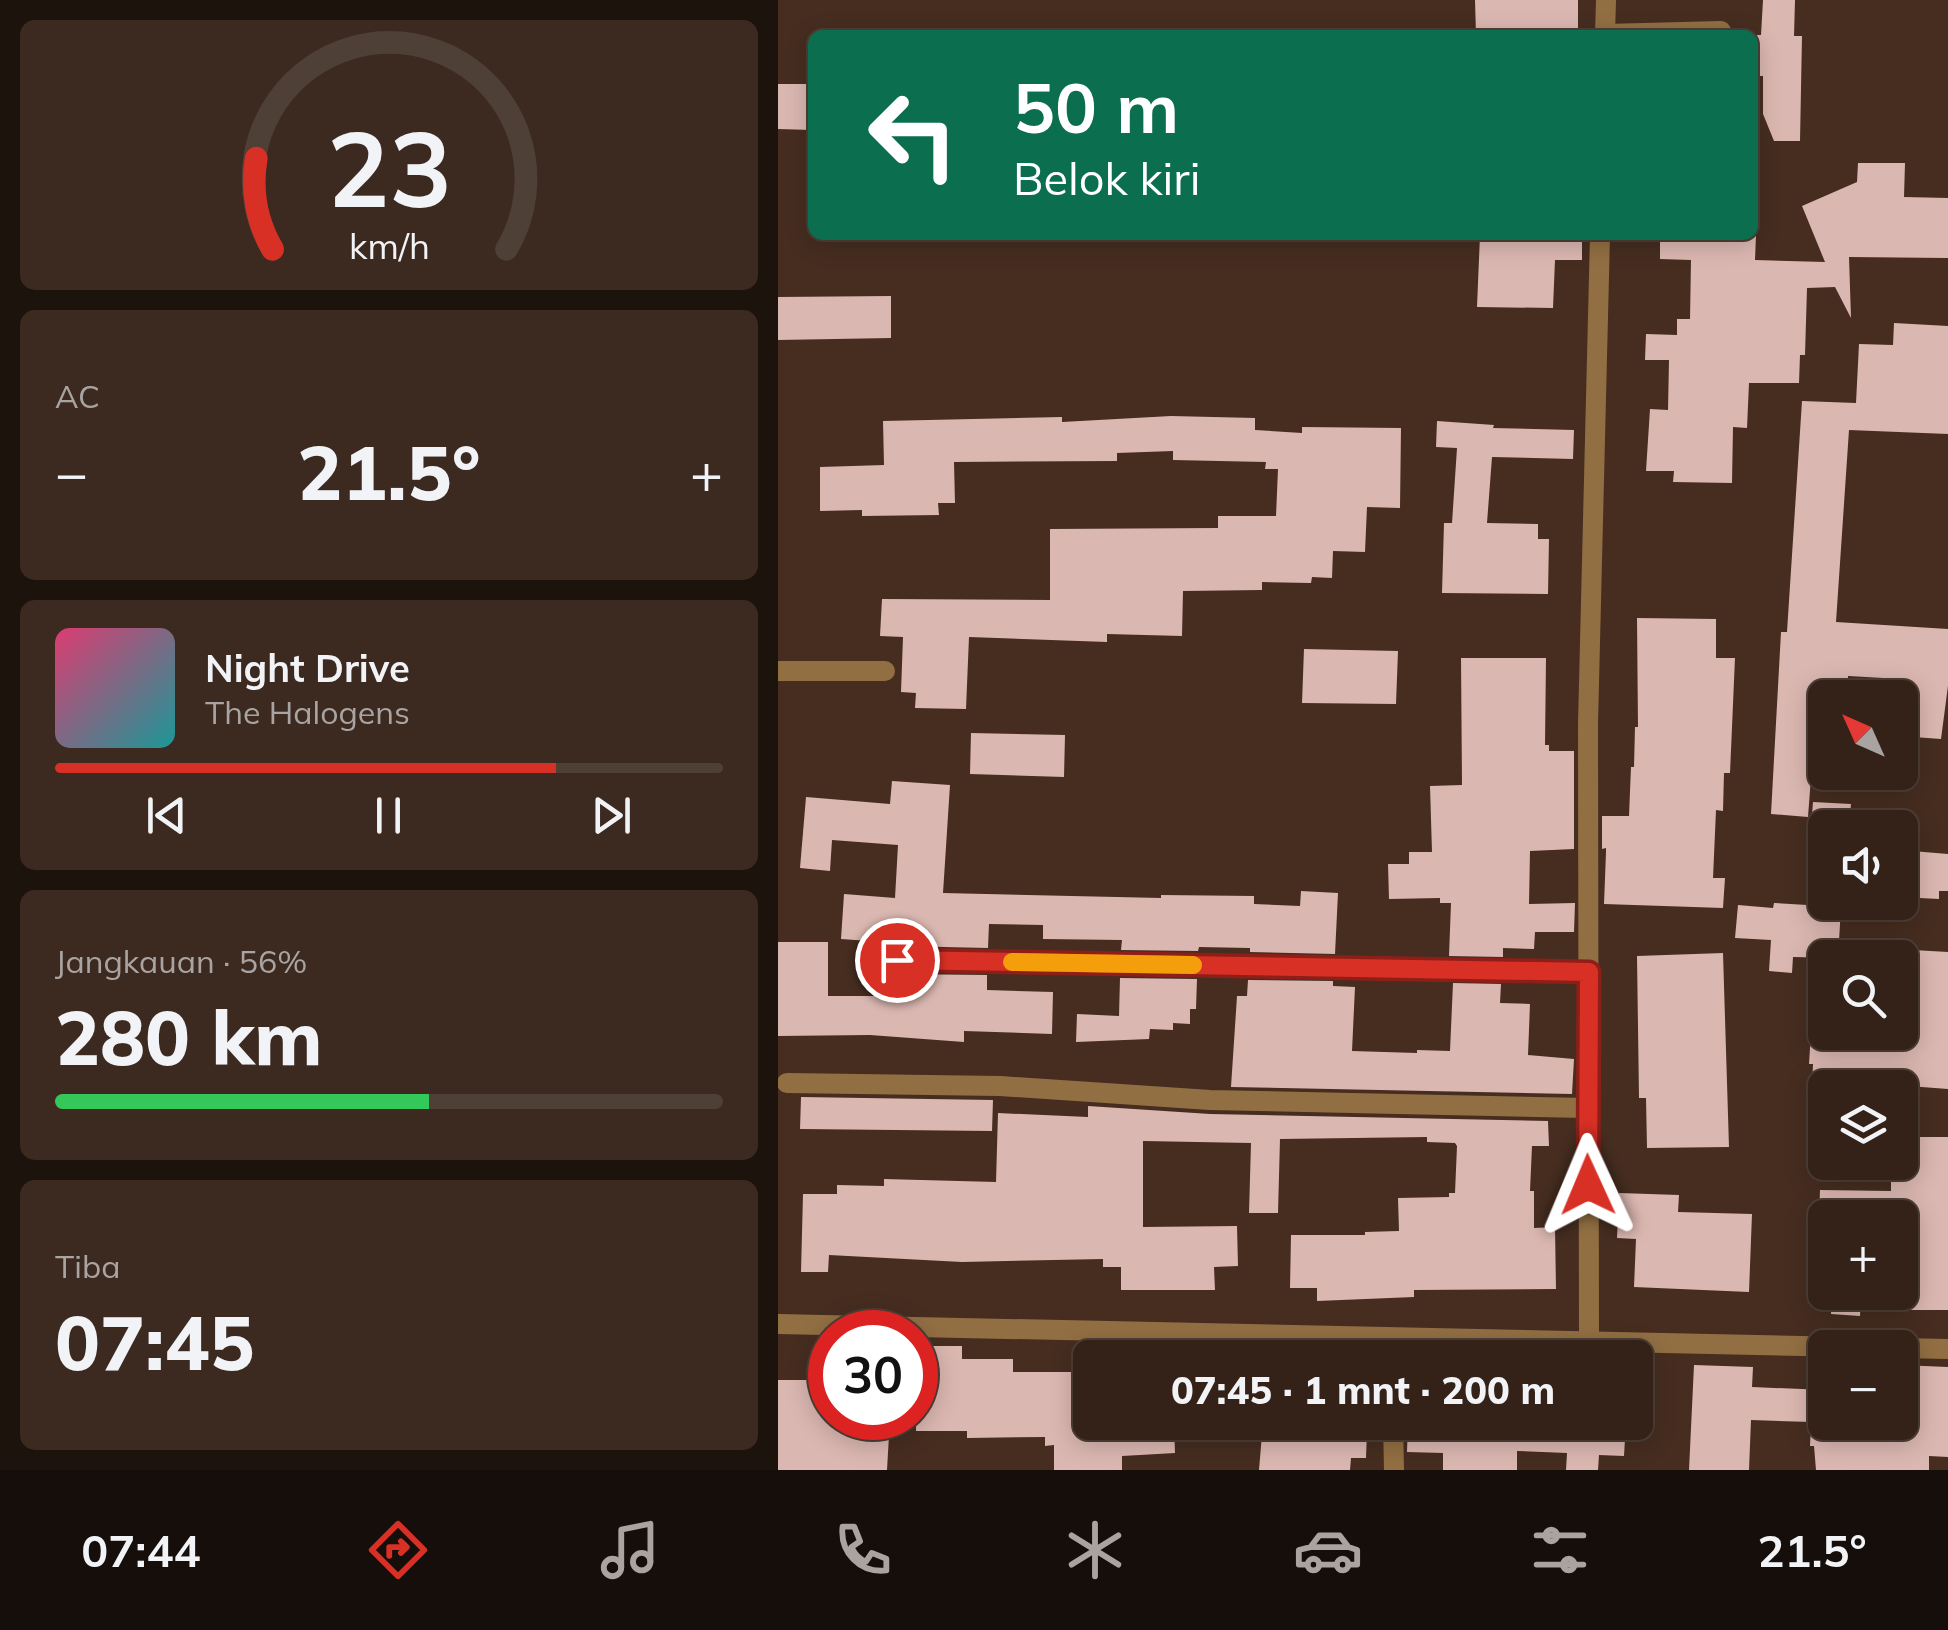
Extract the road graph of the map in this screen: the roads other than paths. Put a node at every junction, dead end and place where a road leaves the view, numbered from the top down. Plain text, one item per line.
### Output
1 (1606, 0) edge
2 (1605, 30) edge
3 (1600, 240) edge
4 (778, 670) edge
5 (885, 671) dead end
6 (897, 960) dead end
7 (1589, 972) junction
8 (788, 1083) dead end
9 (1587, 1108) junction
10 (778, 1324) edge
11 (1589, 1339) junction
12 (1204, 1340) edge
13 (1564, 1340) edge
14 (1808, 1345) edge
15 (1918, 1348) edge
16 (1948, 1349) edge
17 (1393, 1440) edge
18 (1394, 1470) edge

1 - 2 street
3 - 7 street
4 - 5 street
6 - 7 street
7 - 9 street
8 - 9 street
9 - 11 street
10 - 12 street
11 - 13 street
11 - 14 street
15 - 16 street
17 - 18 street

